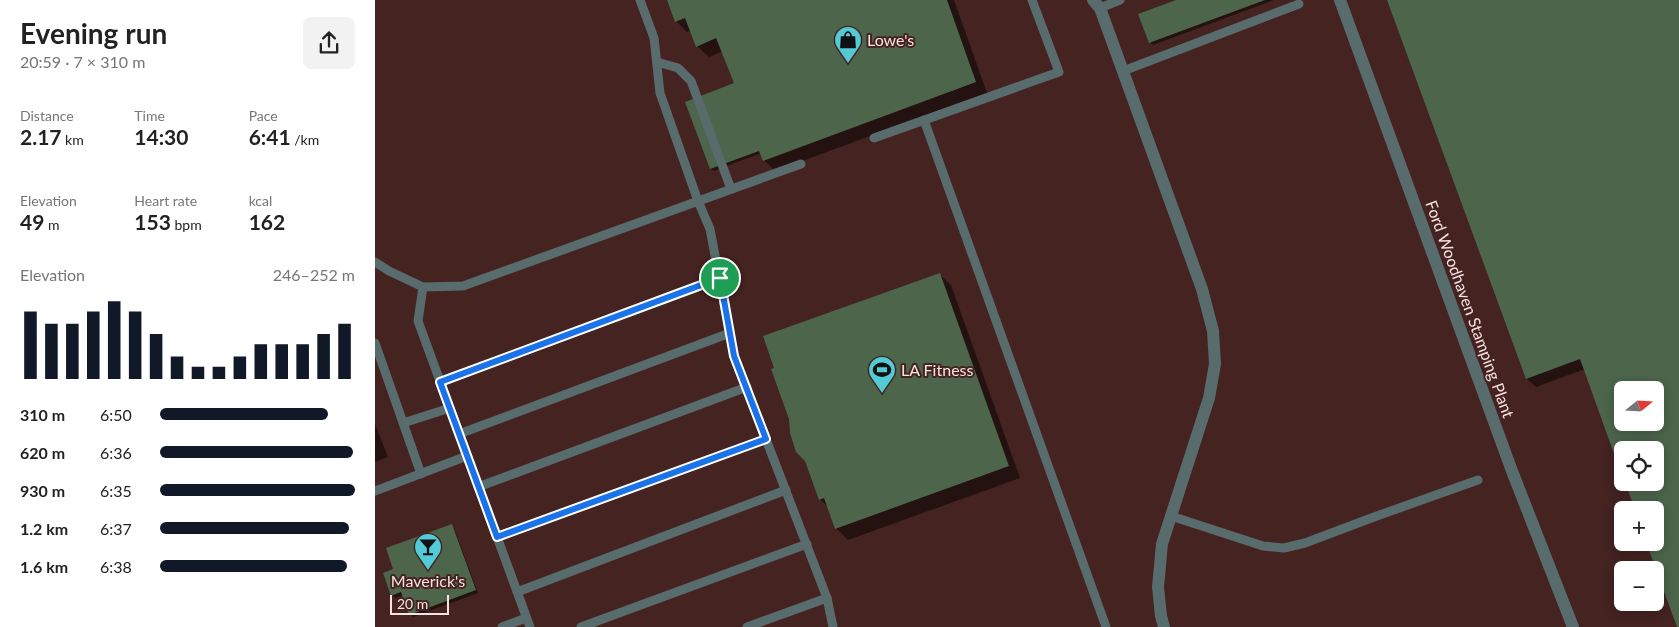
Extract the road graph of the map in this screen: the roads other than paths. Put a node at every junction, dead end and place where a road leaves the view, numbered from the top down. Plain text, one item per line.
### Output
1 (640, 0) edge
2 (1031, 0) edge
3 (1120, 0) edge
4 (1340, 0) edge
5 (1098, 3) edge
6 (1299, 4) dead end
7 (657, 62) junction
8 (1123, 71) junction
9 (924, 120) junction
10 (874, 138) dead end
11 (801, 164) dead end
12 (731, 189) junction
13 (698, 201) junction
14 (375, 262) edge
15 (720, 278) junction
16 (423, 286) junction
17 (730, 333) junction
18 (375, 343) edge
19 (440, 382) junction
20 (747, 387) junction
21 (450, 408) junction
22 (403, 423) junction
23 (459, 434) junction
24 (766, 439) junction
25 (467, 456) junction
26 (421, 474) junction
27 (1478, 480) dead end
28 (478, 487) junction
29 (786, 490) junction
30 (375, 491) edge
31 (1171, 516) junction
32 (497, 537) junction
33 (807, 544) junction
34 (517, 592) junction
35 (827, 598) junction
36 (527, 618) junction
37 (502, 627) edge
38 (530, 627) edge
39 (581, 627) edge
40 (747, 627) edge
41 (833, 627) edge
42 (1106, 627) edge
43 (1164, 627) edge
44 (1573, 627) edge

1 - 7 lane
2 - 9 lane
3 - 5 lane
4 - 44 street, Ford Woodhaven Stamping Plant
5 - 8 street
6 - 8 lane
7 - 12 lane
7 - 13 lane
8 - 31 street
9 - 10 lane
9 - 42 lane
11 - 12 lane
12 - 13 lane
13 - 15 lane
13 - 16 lane
14 - 16 lane
15 - 17 lane
15 - 19 lane
16 - 19 lane
17 - 20 lane
17 - 23 lane
18 - 22 lane
19 - 21 lane
20 - 24 lane
20 - 28 lane
21 - 22 lane
21 - 23 lane
22 - 26 lane
23 - 25 lane
24 - 29 lane
24 - 32 lane
25 - 26 lane
25 - 28 lane
26 - 30 lane
27 - 31 lane
28 - 32 lane
29 - 33 lane
29 - 34 lane
31 - 43 street
32 - 34 lane
33 - 35 lane
33 - 39 lane
34 - 36 lane
35 - 40 lane
35 - 41 lane
36 - 37 lane
36 - 38 lane

